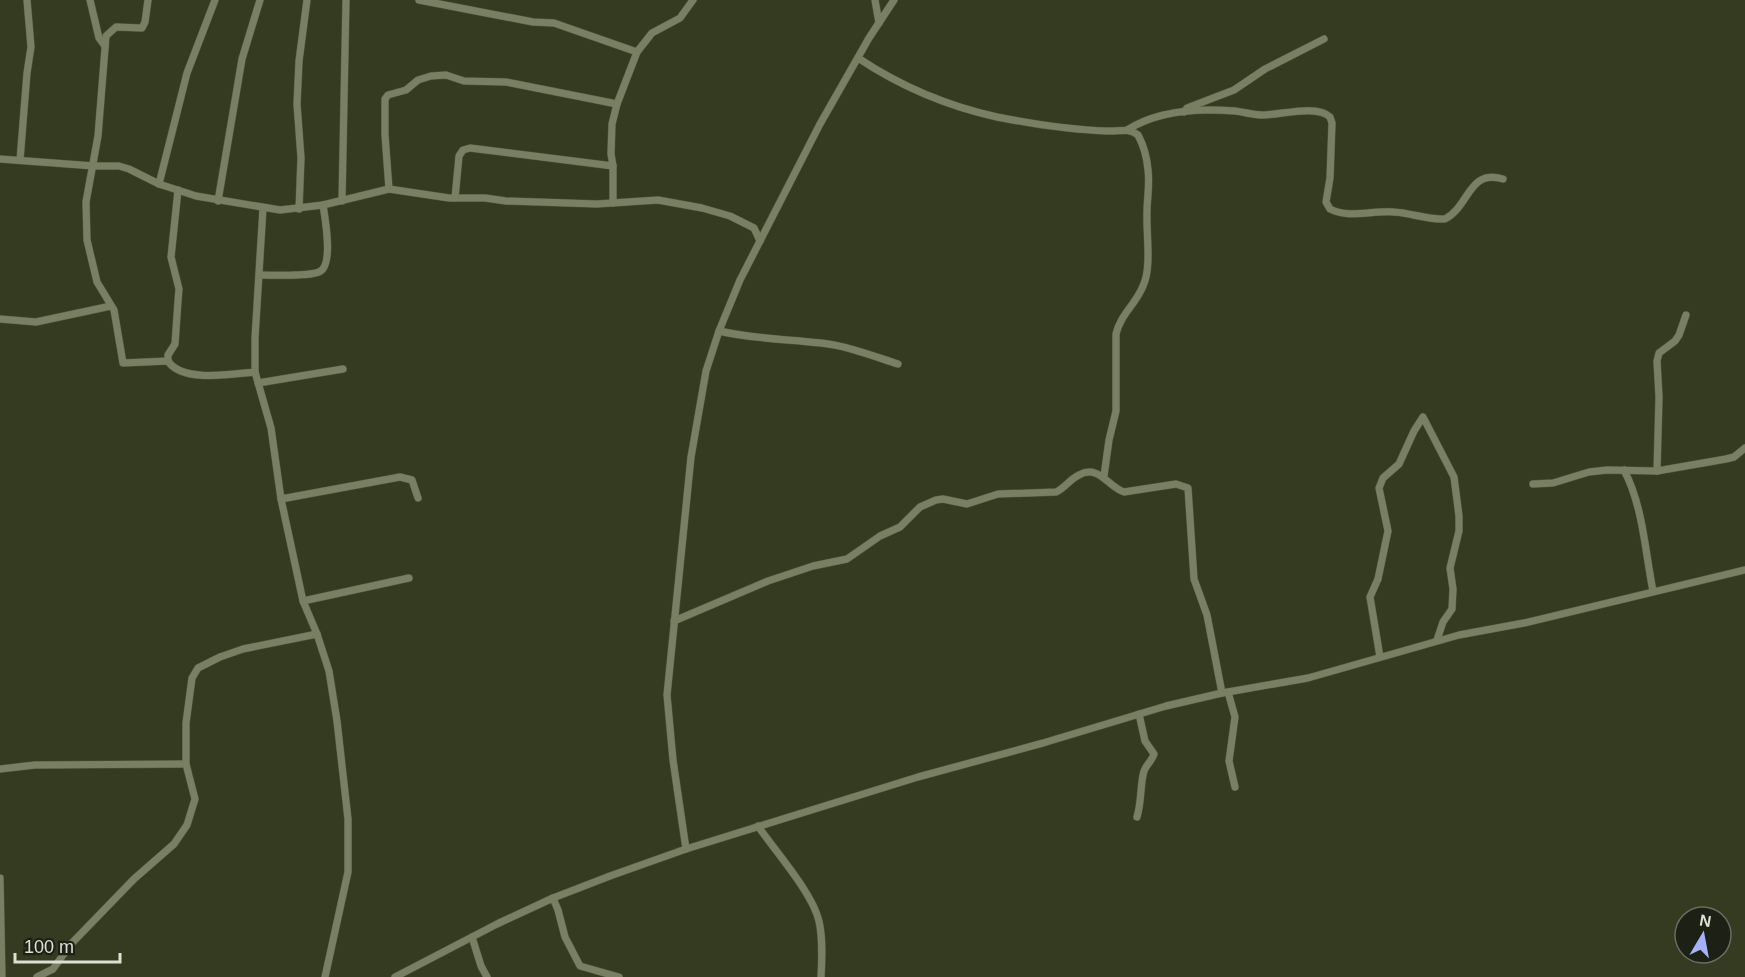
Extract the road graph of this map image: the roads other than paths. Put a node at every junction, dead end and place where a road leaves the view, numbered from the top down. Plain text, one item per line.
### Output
1 (27, 0) edge
2 (90, 0) edge
3 (148, 0) edge
4 (215, 0) edge
5 (260, 0) edge
6 (308, 0) edge
7 (346, 0) edge
8 (419, 0) edge
9 (693, 0) edge
10 (874, 0) edge
11 (894, 0) edge
12 (879, 23) junction
13 (1324, 39) dead end
14 (105, 46) junction
15 (637, 52) junction
16 (858, 58) junction
17 (616, 104) junction
18 (1184, 112) junction
19 (1127, 130) junction
20 (0, 159) edge
21 (20, 160) junction
22 (94, 166) junction
23 (613, 166) junction
24 (1503, 178) dead end
25 (159, 184) junction
26 (389, 189) junction
27 (178, 190) junction
28 (455, 198) junction
29 (218, 201) junction
30 (342, 201) junction
31 (613, 203) junction
32 (323, 206) junction
33 (263, 208) junction
34 (299, 209) junction
35 (768, 227) junction
36 (754, 228) junction
37 (760, 241) junction
38 (258, 275) junction
39 (111, 306) junction
40 (1686, 315) dead end
41 (0, 319) edge
42 (719, 331) junction
43 (168, 361) junction
44 (898, 364) dead end
45 (343, 369) dead end
46 (255, 372) junction
47 (258, 383) junction
48 (1745, 448) edge
49 (1624, 470) junction
50 (1657, 471) junction
51 (1104, 476) junction
52 (1533, 484) dead end
53 (418, 498) dead end
54 (281, 499) junction
55 (1745, 570) edge
56 (409, 578) dead end
57 (1653, 591) junction
58 (303, 601) junction
59 (674, 621) junction
60 (317, 634) junction
61 (1437, 640) junction
62 (1380, 657) junction
63 (1225, 693) junction
64 (1139, 714) junction
65 (186, 764) junction
66 (0, 769) edge
67 (1235, 787) dead end
68 (1137, 817) dead end
69 (758, 826) junction
70 (686, 849) junction
71 (0, 878) edge
72 (553, 898) junction
73 (472, 937) junction
74 (603, 975) edge
75 (2, 977) edge
76 (37, 977) edge
77 (325, 977) edge
78 (396, 977) edge
79 (487, 977) edge
80 (619, 977) edge
81 (821, 977) edge

1 - 21 street
2 - 14 street
3 - 14 street
4 - 25 street
5 - 29 street
6 - 34 street
7 - 30 street
8 - 15 street
9 - 15 street
10 - 12 street
11 - 12 street
12 - 16 street
13 - 18 street
14 - 22 street
15 - 17 street
16 - 19 street
16 - 35 street
17 - 23 street
17 - 26 street
18 - 19 street
18 - 24 street
19 - 51 street
20 - 21 street
21 - 22 street
22 - 25 street
22 - 39 street
23 - 28 street
23 - 31 street
25 - 27 street
26 - 28 street
26 - 30 street
27 - 29 street
27 - 43 street
28 - 31 street
29 - 33 street
30 - 32 street
31 - 36 street
32 - 34 street
32 - 38 street
33 - 34 street
33 - 38 street
35 - 36 street
35 - 37 street
36 - 37 street
37 - 42 street
38 - 46 street
39 - 41 street
39 - 43 street
40 - 50 street
42 - 44 street
42 - 59 street
43 - 46 street
45 - 47 street
46 - 47 street
47 - 54 street
48 - 50 street
49 - 50 street
49 - 52 street
49 - 57 street
51 - 59 street
51 - 63 street
53 - 54 street
54 - 58 street
55 - 57 street
56 - 58 street
57 - 61 street
58 - 60 street
59 - 70 street
60 - 65 street
60 - 77 street
61 - 62 street
61 - 62 street
62 - 63 street
63 - 64 street
63 - 67 street
64 - 68 street
64 - 69 street
65 - 66 street
65 - 76 street
69 - 70 street
69 - 81 street
70 - 72 street
71 - 75 street
72 - 73 street
72 - 74 street
73 - 78 street
73 - 79 street
74 - 80 street

